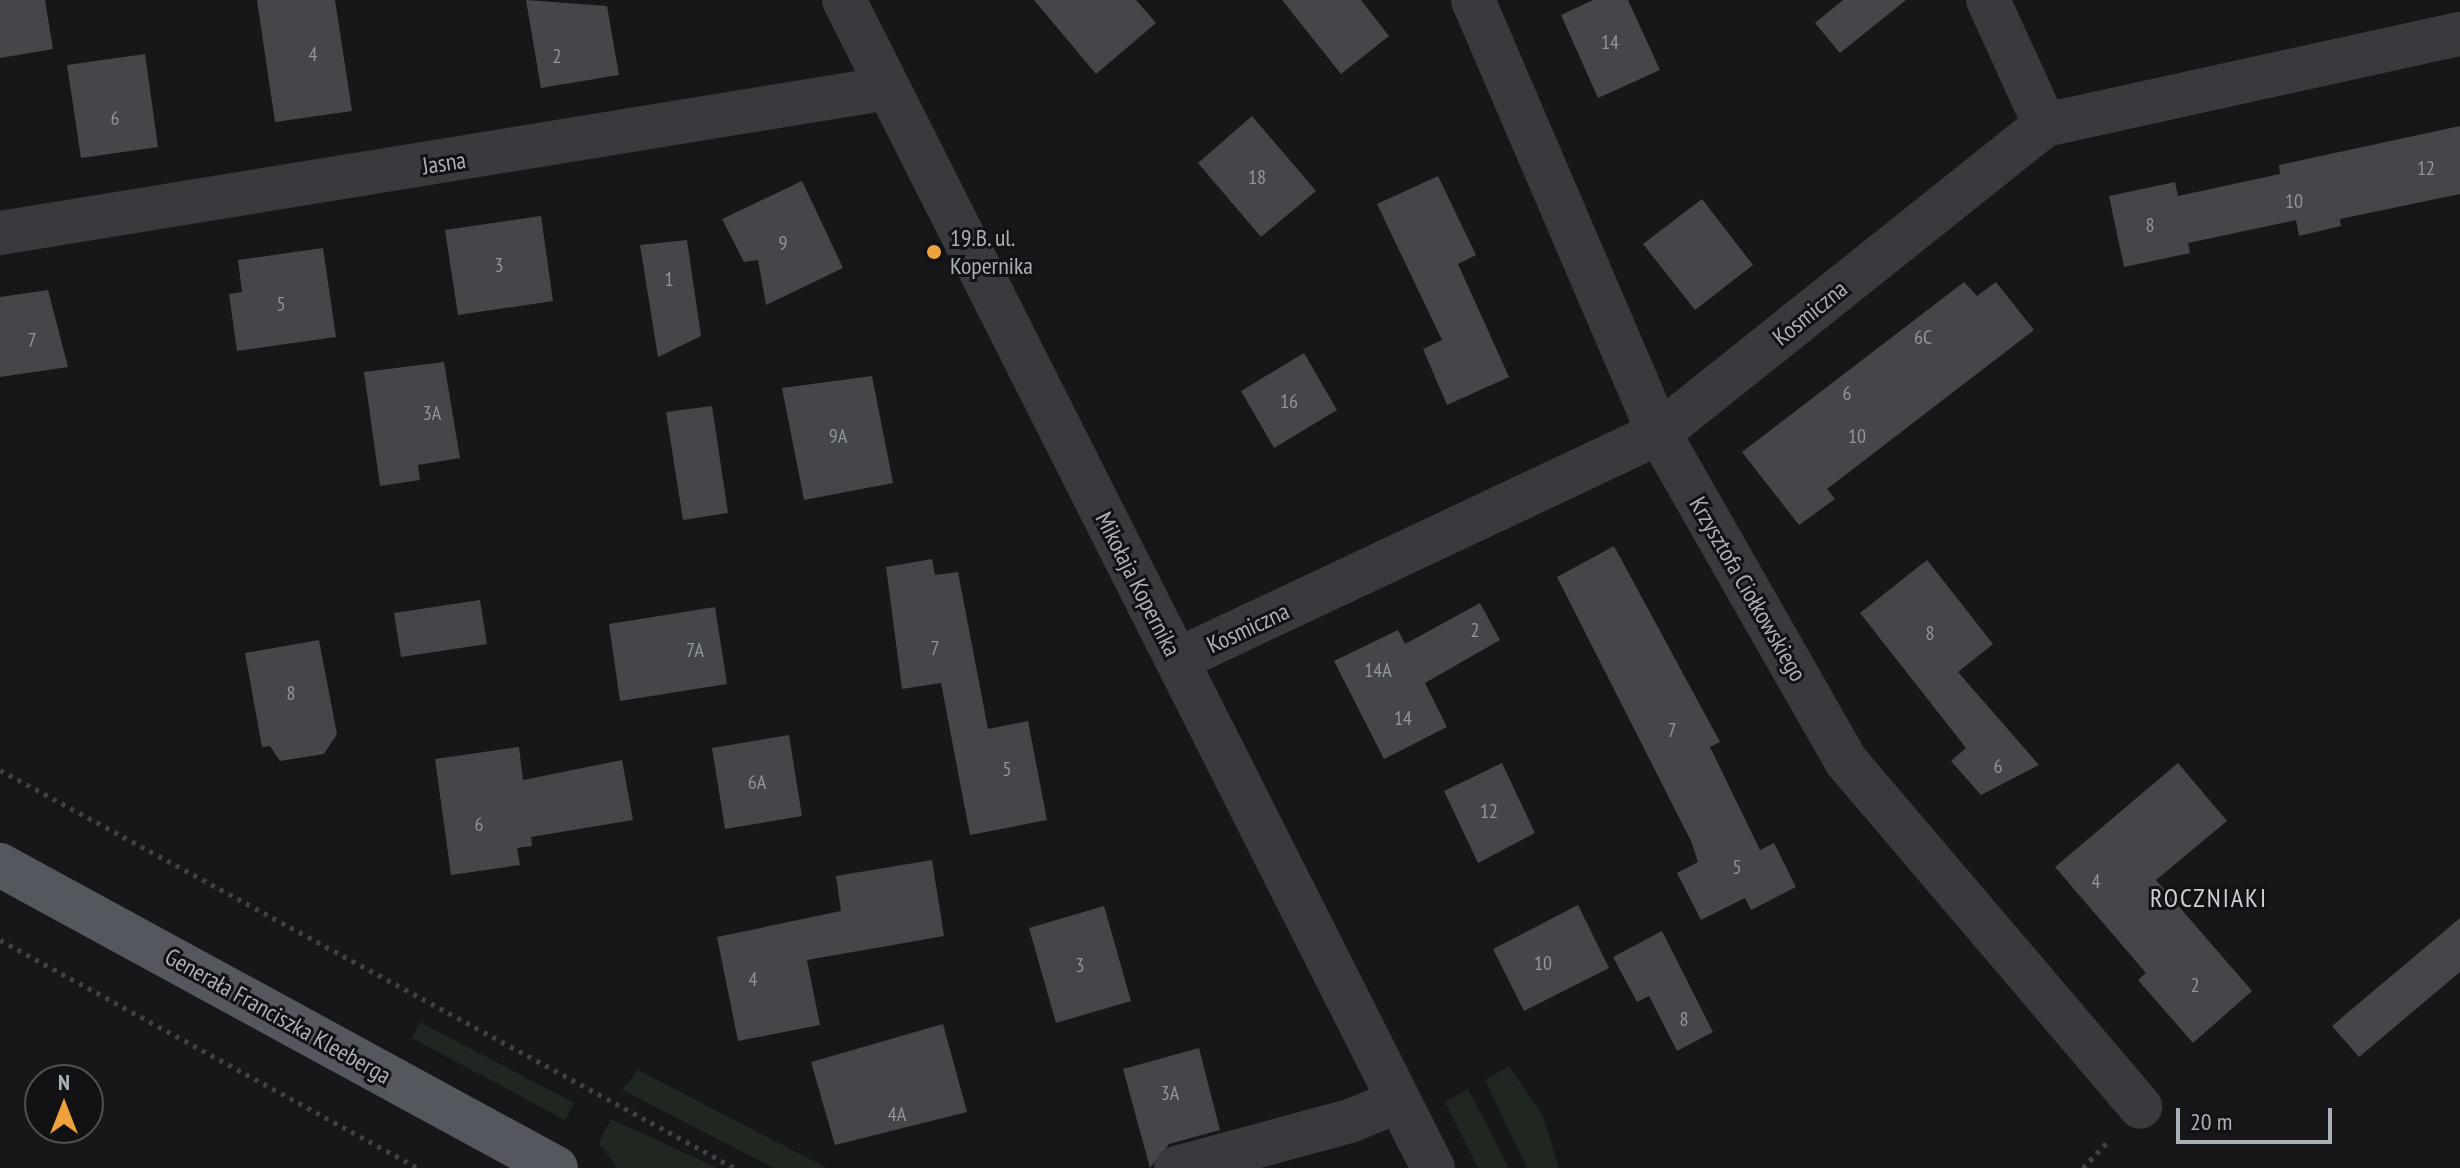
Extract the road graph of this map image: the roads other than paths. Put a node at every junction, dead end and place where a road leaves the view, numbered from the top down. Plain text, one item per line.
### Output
1 (844, 0) edge
2 (1473, 0) edge
3 (1988, 0) edge
4 (2460, 34) edge
5 (888, 88) junction
6 (2045, 125) junction
7 (0, 233) edge
8 (1659, 433) junction
9 (1177, 660) junction
10 (0, 865) edge
11 (1399, 1101) junction
12 (2140, 1107) dead end
13 (556, 1168) edge
14 (1176, 1168) edge
15 (1433, 1168) edge

1 - 5 street, Mikołaja Kopernika
2 - 8 street, Krzysztofa Ciołkowskiego
3 - 6 street
4 - 6 street, Kosmiczna
5 - 7 street, Jasna
5 - 9 street, Mikołaja Kopernika
6 - 8 street, Kosmiczna
8 - 9 street, Kosmiczna
8 - 12 street, Krzysztofa Ciołkowskiego
9 - 11 street, Mikołaja Kopernika
10 - 13 main road, Generała Franciszka Kleeberga
11 - 14 street
11 - 15 street, Mikołaja Kopernika

